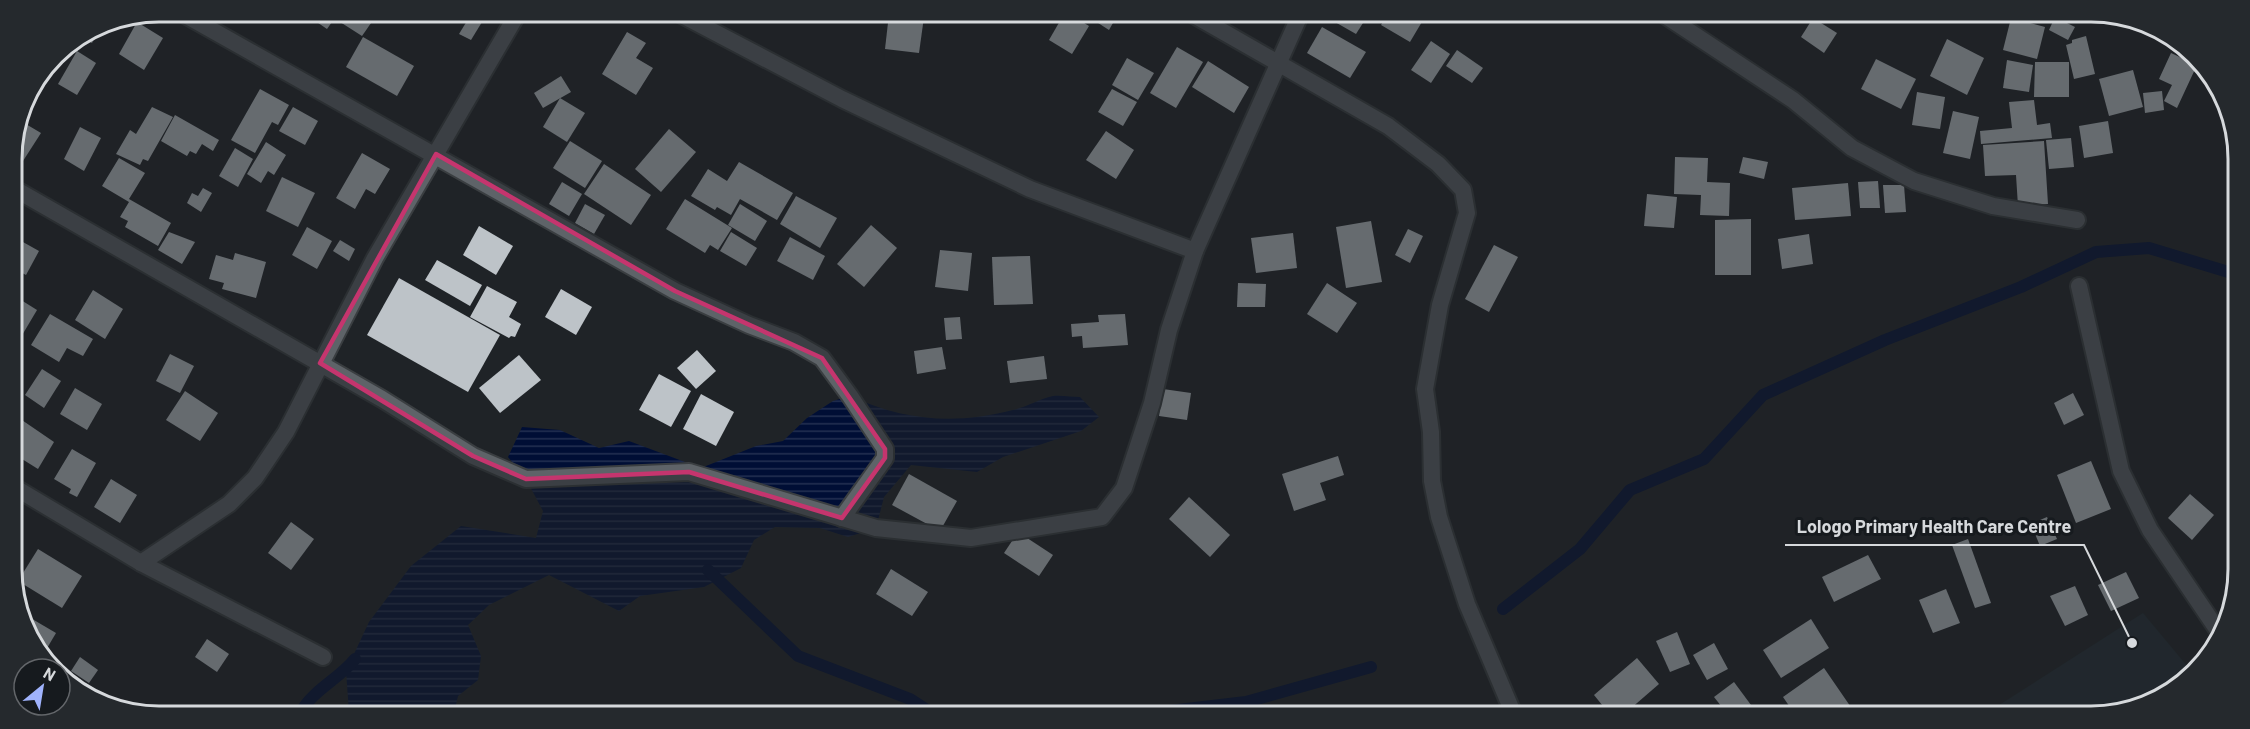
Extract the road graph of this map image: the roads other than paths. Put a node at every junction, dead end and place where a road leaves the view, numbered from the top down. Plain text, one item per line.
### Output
1 (197, 22) edge
2 (513, 22) edge
3 (695, 22) edge
4 (1206, 22) edge
5 (1297, 22) edge
6 (1675, 22) edge
7 (1279, 63) junction
8 (436, 154) junction
9 (23, 194) edge
10 (2077, 220) dead end
11 (1195, 251) junction
12 (2079, 286) dead end
13 (320, 363) junction
14 (22, 492) edge
15 (842, 518) junction
16 (141, 563) junction
17 (2215, 625) edge
18 (323, 657) dead end
19 (1510, 706) edge

1 - 8 street
2 - 8 street
3 - 11 street
4 - 7 street
5 - 7 street
6 - 10 street
7 - 11 street
7 - 19 street
8 - 13 street
8 - 15 street
9 - 13 street
11 - 15 street
12 - 17 street
13 - 15 street
13 - 16 street
14 - 16 street
16 - 18 street

